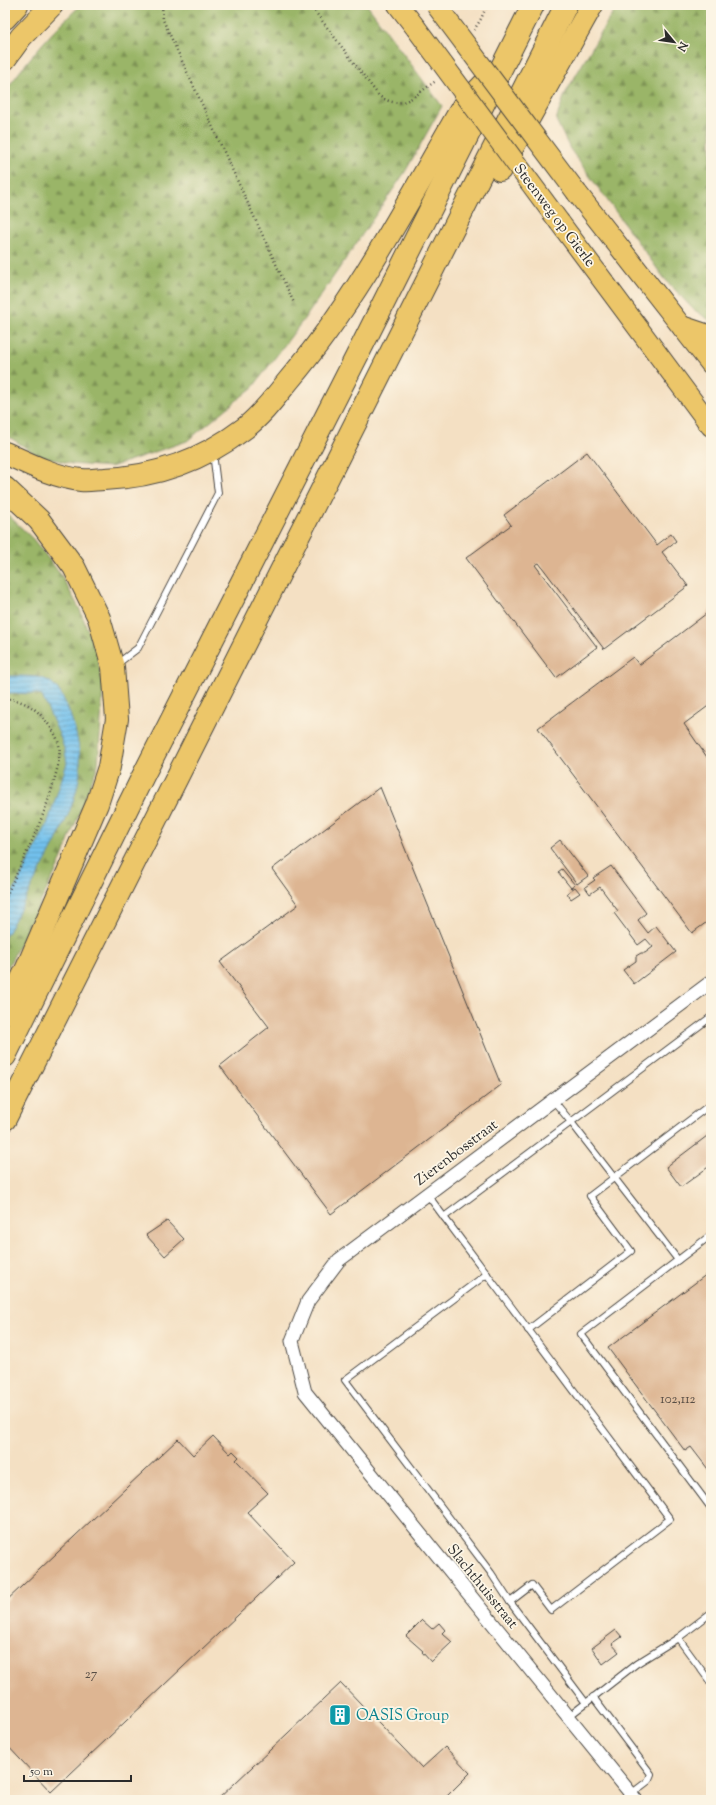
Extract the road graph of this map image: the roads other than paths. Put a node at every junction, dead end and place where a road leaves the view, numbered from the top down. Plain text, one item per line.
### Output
1 (17, 5) edge
2 (52, 5) edge
3 (398, 5) edge
4 (436, 5) edge
5 (533, 5) edge
6 (566, 5) edge
7 (592, 5) edge
8 (5, 18) edge
9 (5, 59) edge
10 (502, 66) junction
11 (471, 196) junction
12 (684, 328) junction
13 (711, 337) edge
14 (711, 364) edge
15 (710, 421) edge
16 (212, 450) junction
17 (5, 453) edge
18 (5, 488) edge
19 (114, 667) junction
20 (711, 982) edge
21 (5, 1013) edge
22 (711, 1017) edge
23 (5, 1056) edge
24 (553, 1100) junction
25 (711, 1104) edge
26 (5, 1119) edge
27 (571, 1122) junction
28 (614, 1177) junction
29 (426, 1194) junction
30 (444, 1217) junction
31 (711, 1235) edge
32 (678, 1260) junction
33 (486, 1274) junction
34 (528, 1330) junction
35 (305, 1392) joint
36 (711, 1508) edge
37 (510, 1602) junction
38 (711, 1613) edge
39 (678, 1638) junction
40 (711, 1683) edge
41 (593, 1697) junction
42 (586, 1703) junction
43 (568, 1716) junction
44 (633, 1797) edge

1 - 8 highway
2 - 9 highway
3 - 15 main road, Steenweg op Gierle, bridge
4 - 12 main road, Steenweg op Gierle, bridge
5 - 10 highway
6 - 11 highway
7 - 11 highway
10 - 16 highway
10 - 23 highway
11 - 26 highway
12 - 13 highway
12 - 14 main road, Steenweg op Gierle
16 - 17 highway
16 - 19 lane
18 - 19 highway
19 - 21 highway
20 - 24 street, Zierenbosstraat
22 - 27 lane
24 - 27 lane
24 - 29 street, Zierenbosstraat
25 - 28 lane
27 - 28 lane
27 - 30 lane
28 - 32 lane
28 - 34 lane
29 - 30 lane
29 - 35 street, Zierenbosstraat
30 - 33 lane
31 - 32 lane
32 - 36 lane
33 - 34 lane
33 - 37 lane
34 - 37 lane
35 - 43 street, Slachthuisstraat
37 - 42 lane
38 - 39 lane
39 - 40 lane
39 - 41 lane
41 - 42 lane
41 - 44 lane
42 - 43 lane
43 - 44 street, Slachthuisstraat

